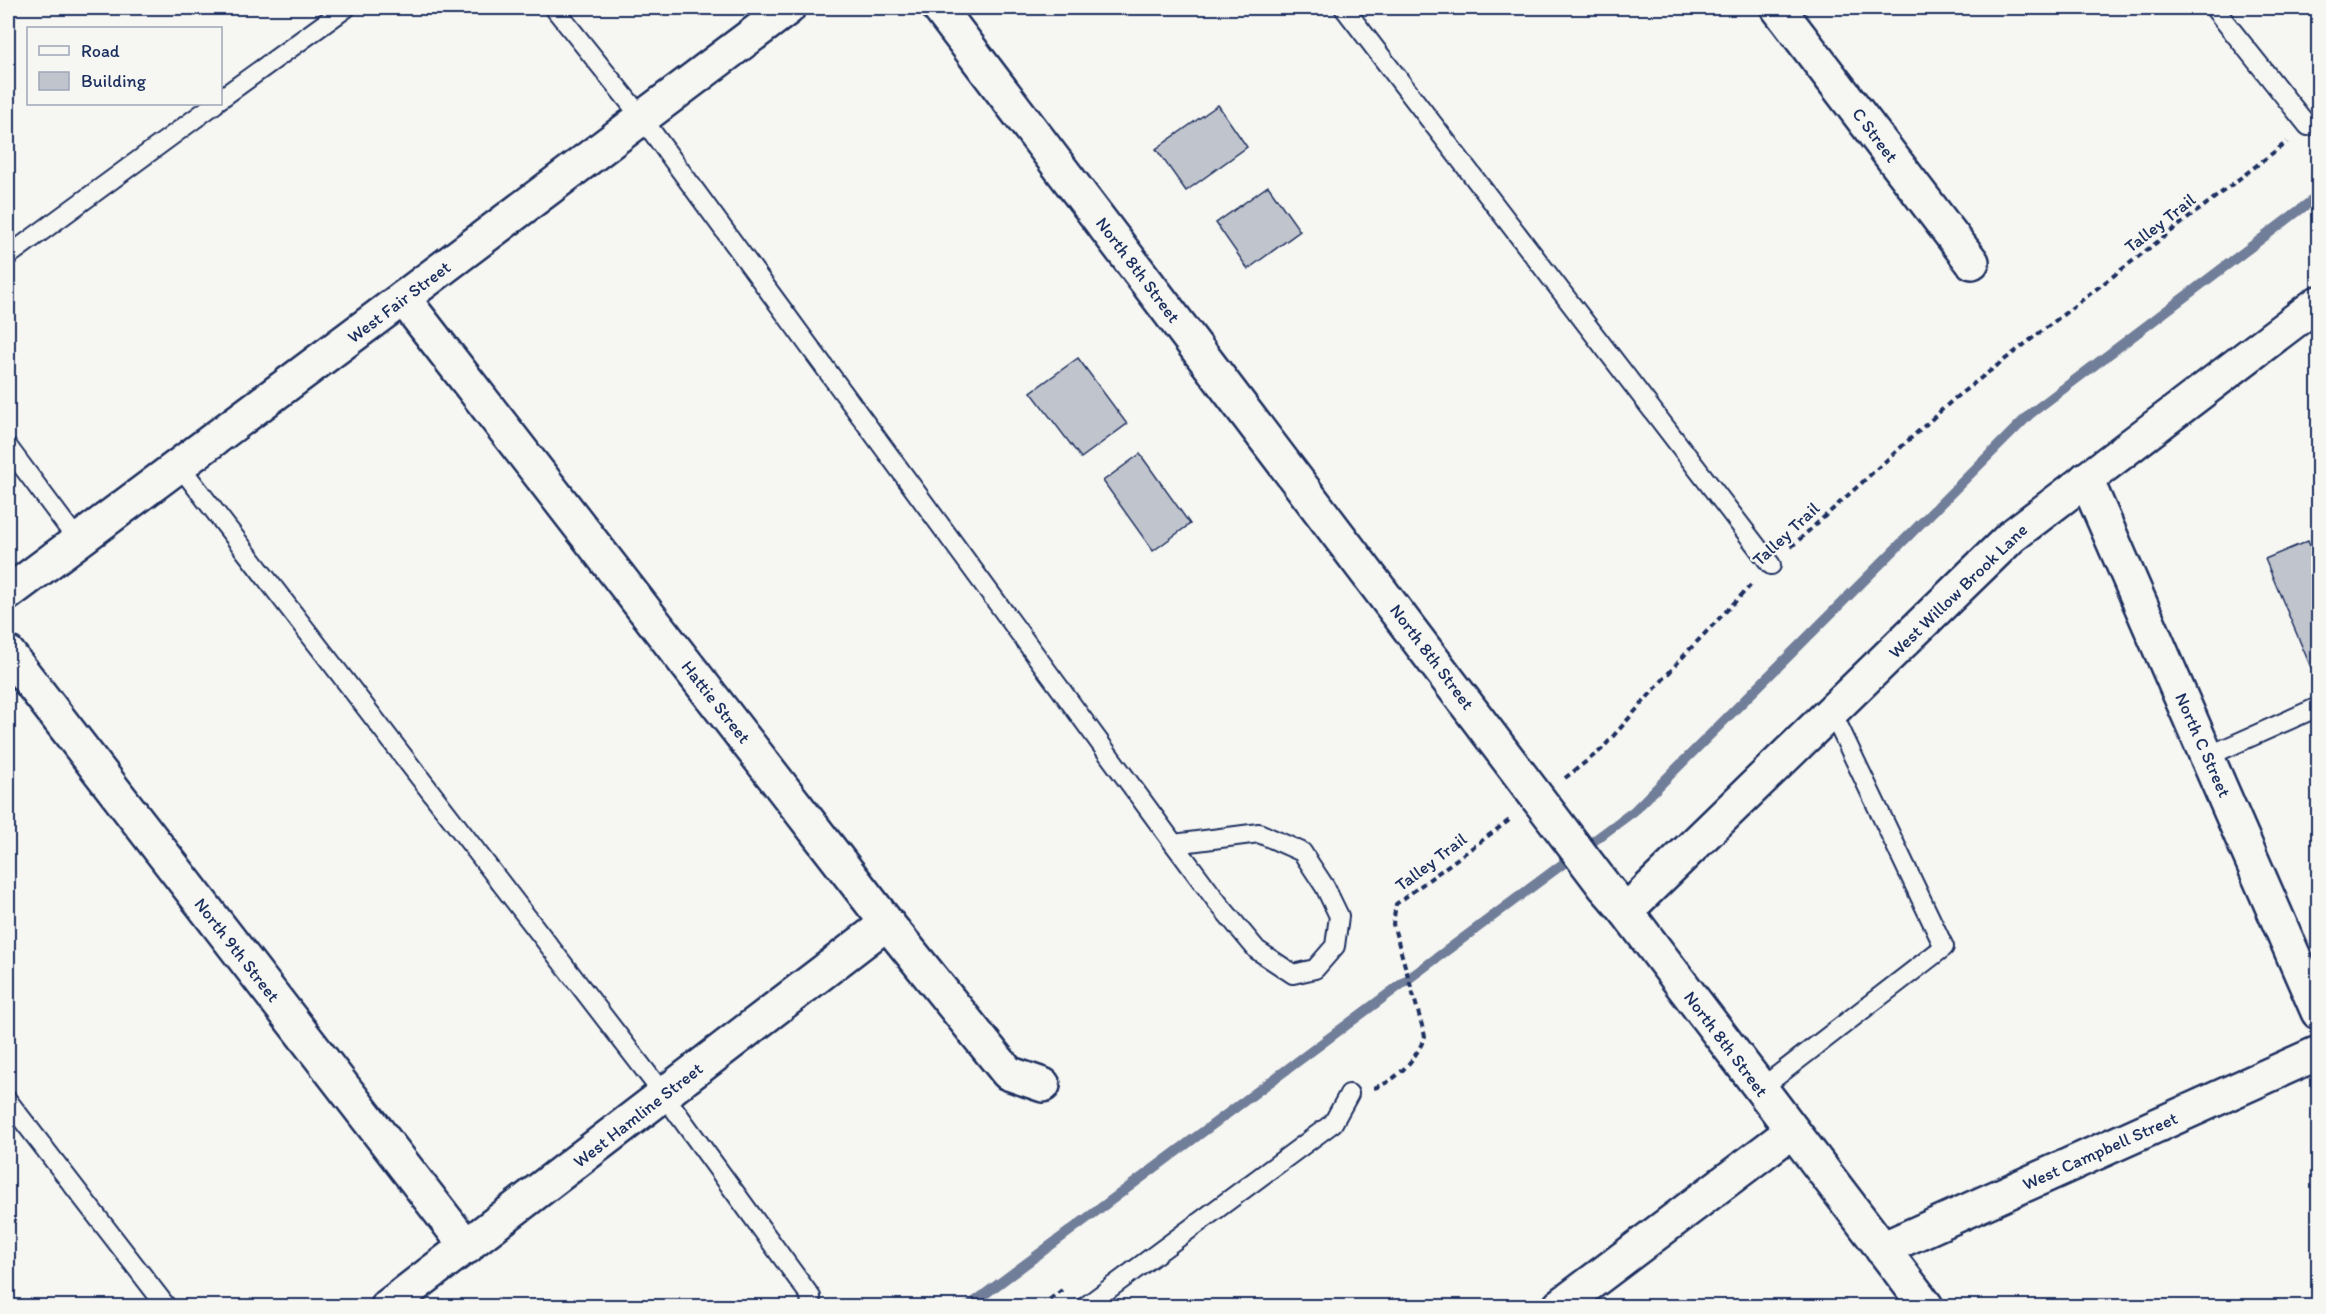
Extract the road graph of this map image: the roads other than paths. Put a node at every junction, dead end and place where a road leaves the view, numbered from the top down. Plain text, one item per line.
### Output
1 (346, 8) edge
2 (554, 8) edge
3 (788, 8) edge
4 (939, 8) edge
5 (1344, 8) edge
6 (1778, 8) edge
7 (2214, 8) edge
8 (222, 98) edge
9 (214, 105) edge
10 (642, 118) junction
11 (2308, 126) road end
12 (8, 256) edge
13 (1972, 262) dead end
14 (404, 298) junction
15 (2319, 303) edge
16 (8, 447) edge
17 (179, 465) junction
18 (2086, 479) junction
19 (78, 541) junction
20 (1771, 565) road end
21 (8, 593) edge
22 (8, 653) edge
23 (2319, 707) edge
24 (1832, 712) junction
25 (2208, 756) junction
26 (1174, 843) junction
27 (1626, 911) junction
28 (887, 923) junction
29 (2319, 1012) edge
30 (2319, 1053) edge
31 (1043, 1084) dead end
32 (1760, 1089) junction
33 (1349, 1094) dead end
34 (664, 1095) junction
35 (8, 1101) edge
36 (1792, 1131) junction
37 (467, 1247) junction
38 (1882, 1249) junction
39 (166, 1306) edge
40 (388, 1306) edge
41 (810, 1306) edge
42 (1086, 1306) edge
43 (1560, 1306) edge
44 (1926, 1306) edge

1 - 8 lane
2 - 10 lane
3 - 10 street, West Fair Street
4 - 27 street, North 8th Street
5 - 20 lane
6 - 13 street, C Street
7 - 11 lane
9 - 12 lane
10 - 14 street, West Fair Street
10 - 26 lane
14 - 17 street, West Fair Street
14 - 28 street, Hattie Street
15 - 18 street, West Willow Brook Lane
16 - 19 lane
17 - 19 street, West Fair Street
17 - 34 lane
18 - 24 street, West Willow Brook Lane
18 - 25 street, North C Street
19 - 21 street, West Fair Street
22 - 37 street, North 9th Street
23 - 25 lane
24 - 27 street, West Willow Brook Lane
24 - 32 lane
25 - 29 street, North C Street
26 - 26 lane
27 - 32 street, North 8th Street
28 - 31 street, Hattie Street
28 - 34 street, West Hamline Street
30 - 38 street, West Campbell Street
32 - 36 street, North 8th Street
33 - 42 lane
34 - 37 street, West Hamline Street
34 - 41 lane
35 - 39 lane
36 - 38 street, North 8th Street
36 - 43 street
37 - 40 street, West Hamline Street
38 - 44 street, North 8th Street

